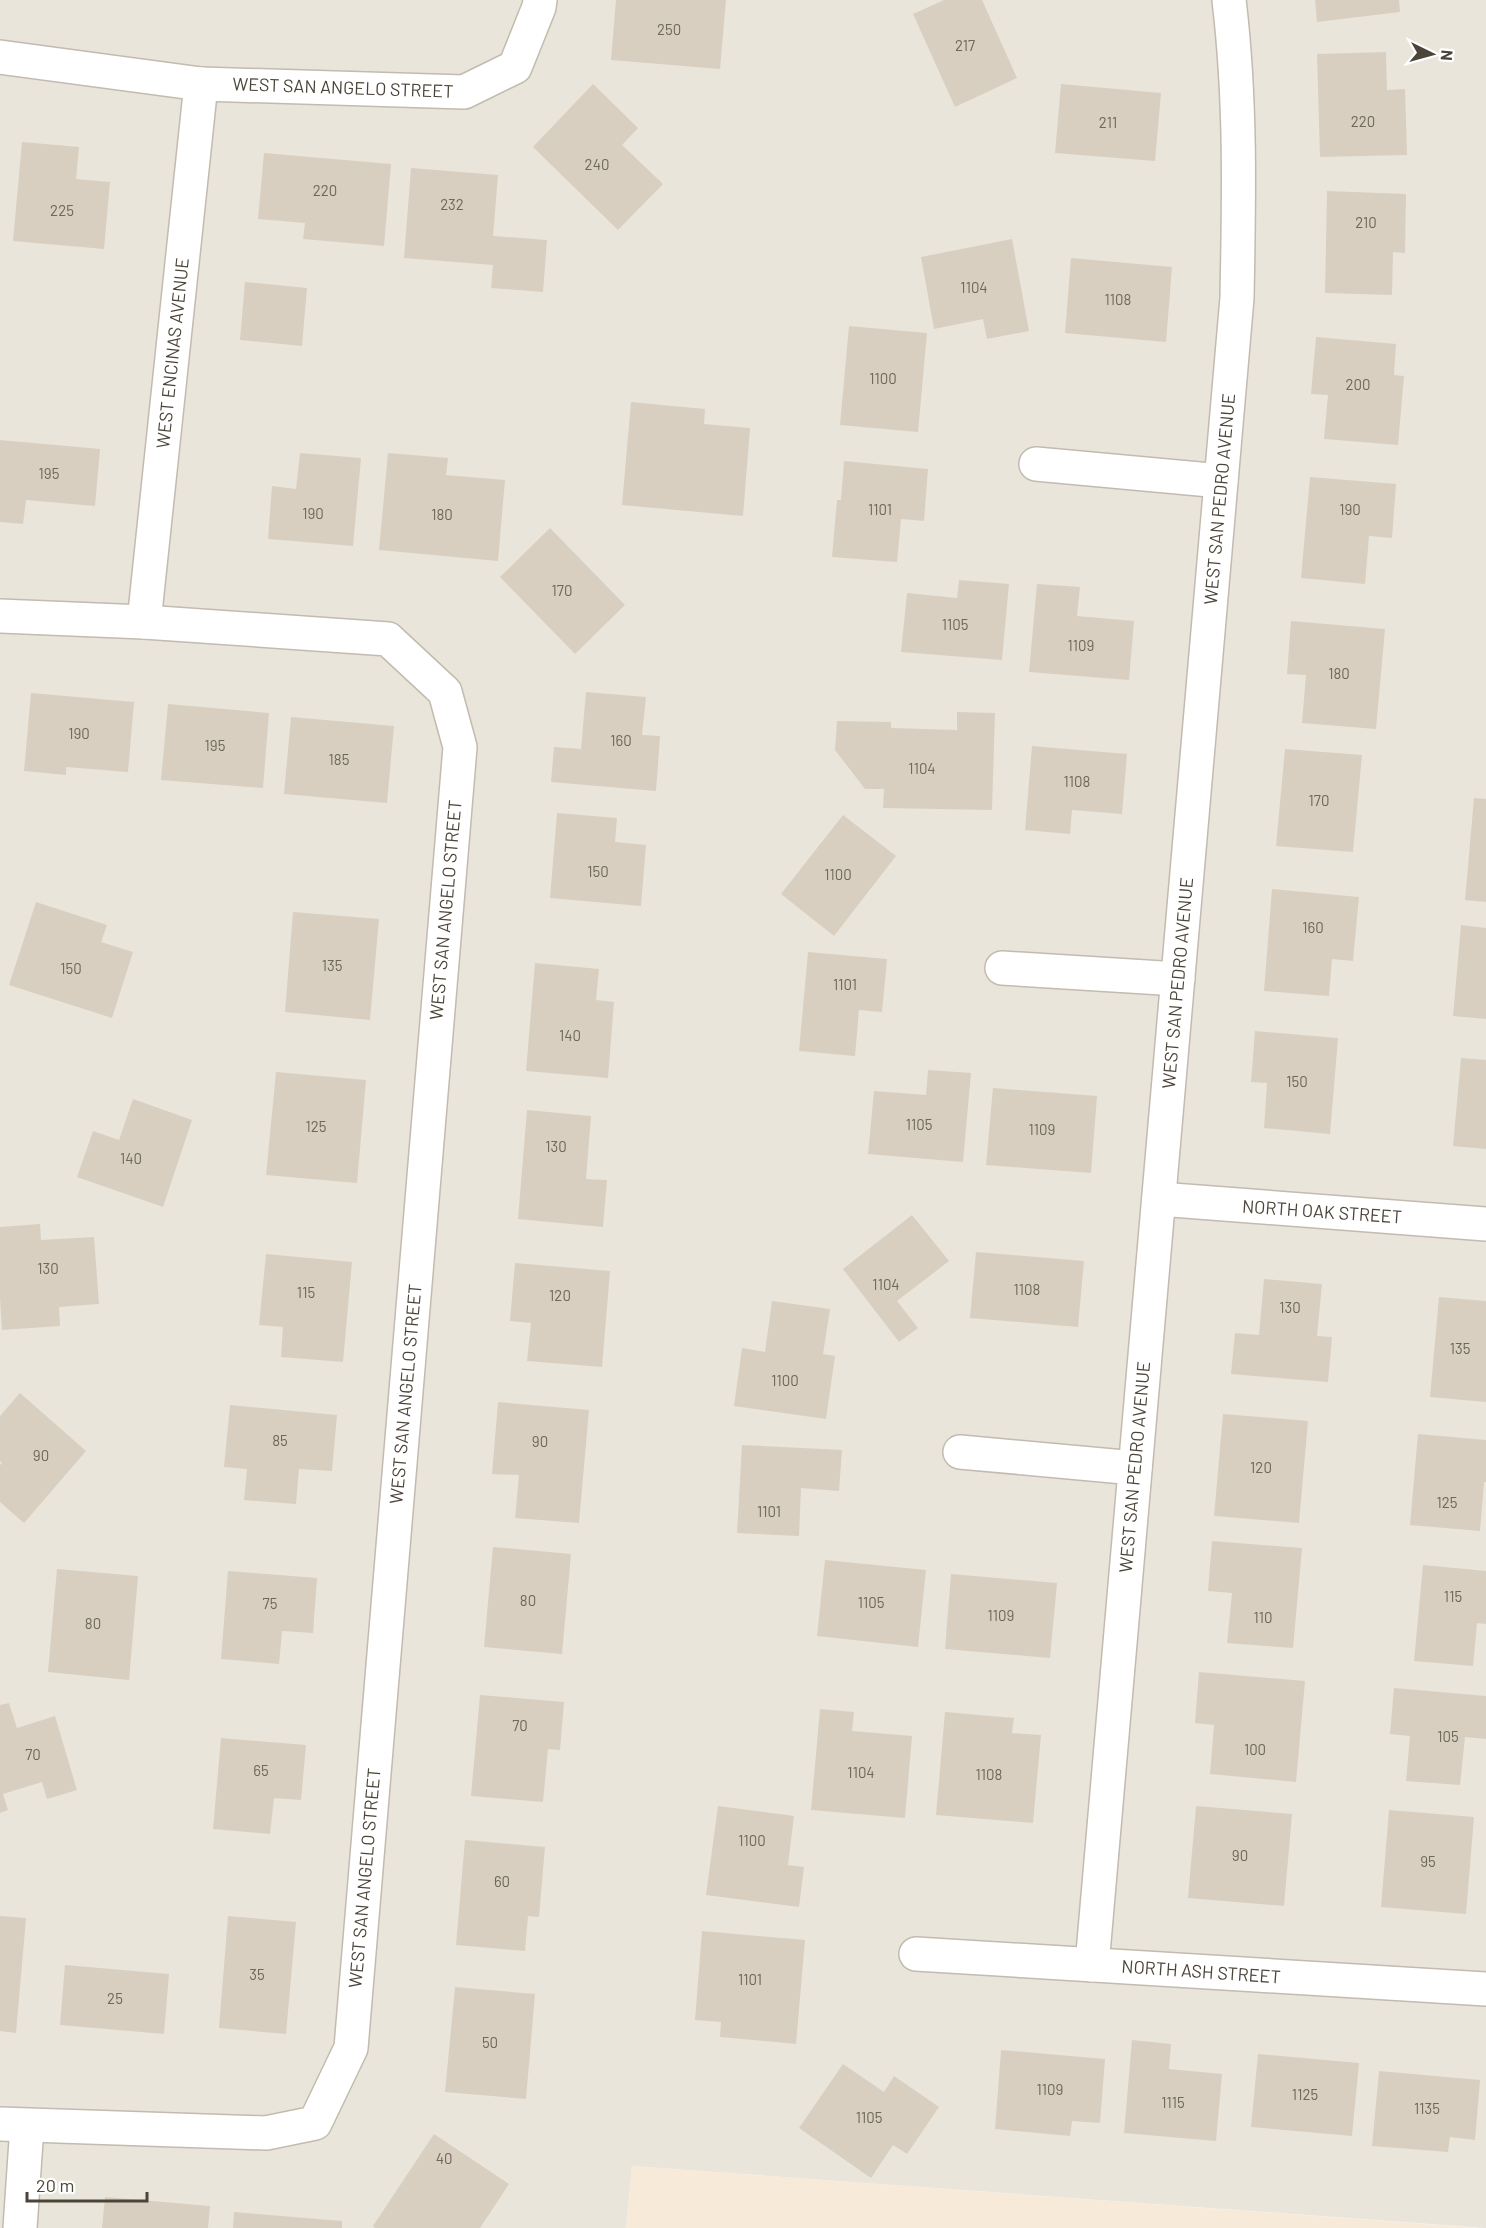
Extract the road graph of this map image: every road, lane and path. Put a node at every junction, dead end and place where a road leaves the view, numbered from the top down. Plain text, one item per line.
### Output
1 (540, 0) edge
2 (1229, 0) edge
3 (0, 57) edge
4 (201, 84) junction
5 (1036, 464) dead end
6 (1221, 481) junction
7 (0, 616) edge
8 (144, 622) junction
9 (1002, 968) dead end
10 (1178, 979) junction
11 (1159, 1199) junction
12 (1486, 1224) edge
13 (960, 1452) dead end
14 (1135, 1468) junction
15 (916, 1954) dead end
16 (1092, 1965) junction
17 (1486, 1989) edge
18 (14, 2125) edge
19 (20, 2228) edge

1 - 4 street, WEST SAN ANGELO STREET
2 - 6 street, WEST SAN PEDRO AVENUE
3 - 4 street, WEST SAN ANGELO STREET
4 - 8 street, WEST ENCINAS AVENUE
5 - 6 street
6 - 10 street, WEST SAN PEDRO AVENUE
7 - 8 street
8 - 18 street, WEST SAN ANGELO STREET
9 - 10 street
10 - 11 street, WEST SAN PEDRO AVENUE
11 - 12 street, NORTH OAK STREET
11 - 14 street, WEST SAN PEDRO AVENUE
13 - 14 street
14 - 16 street, WEST SAN PEDRO AVENUE
15 - 16 street, NORTH ASH STREET
16 - 17 street, NORTH ASH STREET
18 - 19 street

